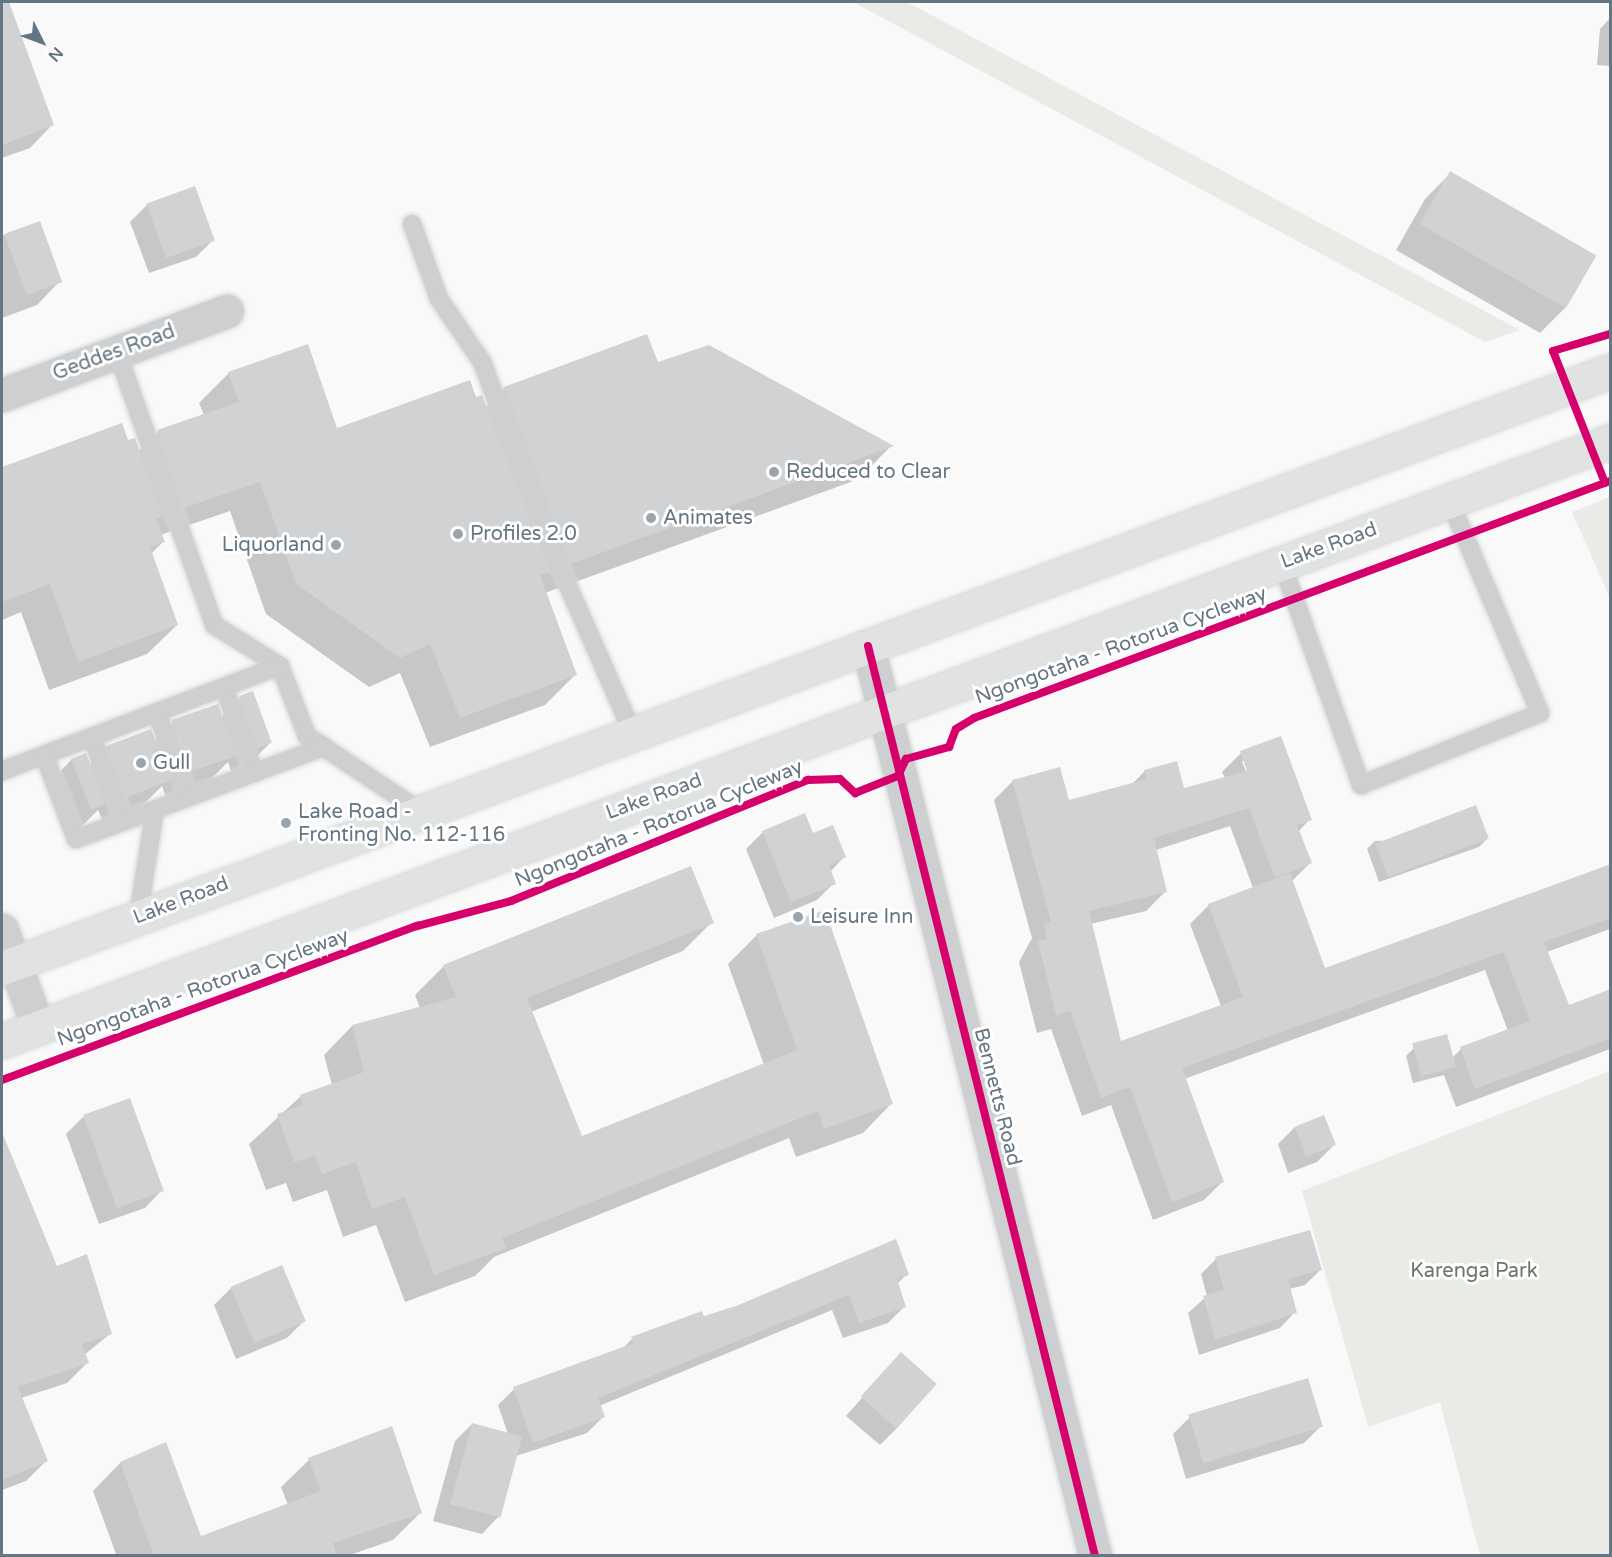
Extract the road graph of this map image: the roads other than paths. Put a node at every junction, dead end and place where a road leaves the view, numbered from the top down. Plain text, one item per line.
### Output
1 (412, 224) dead end
2 (227, 311) dead end
3 (117, 352) junction
4 (1611, 371) edge
5 (2, 395) edge
6 (1611, 441) edge
7 (1450, 502) junction
8 (1282, 564) junction
9 (868, 646) junction
10 (280, 666) junction
11 (224, 687) junction
12 (883, 712) junction
13 (157, 713) junction
14 (633, 733) junction
15 (92, 738) junction
16 (324, 747) junction
17 (44, 755) junction
18 (2, 771) edge
19 (254, 773) junction
20 (189, 797) junction
21 (155, 810) junction
22 (420, 811) junction
23 (125, 821) junction
24 (138, 917) junction
25 (2, 930) edge
26 (8, 966) edge
27 (38, 1027) junction
28 (2, 1041) edge
29 (1095, 1556) edge

1 - 14 lane
2 - 3 street, Geddes Road
3 - 5 street, Geddes Road
3 - 10 lane
4 - 9 main road, Lake Road
6 - 7 main road, Lake Road
7 - 8 main road, Lake Road
7 - 8 lane
8 - 12 main road, Lake Road
9 - 12 street, Bennetts Road
9 - 14 main road, Lake Road
10 - 11 lane
10 - 16 lane
11 - 13 lane
11 - 19 lane
12 - 27 main road, Lake Road
12 - 29 street, Bennetts Road
13 - 15 lane
13 - 20 lane
14 - 22 main road, Lake Road
15 - 17 lane
15 - 23 lane
16 - 19 lane
16 - 22 lane
17 - 18 lane
17 - 23 lane
19 - 20 lane
20 - 21 lane
21 - 23 lane
21 - 24 lane
22 - 24 main road, Lake Road
24 - 26 main road, Lake Road
25 - 26 street
26 - 27 street
27 - 28 main road, Lake Road

